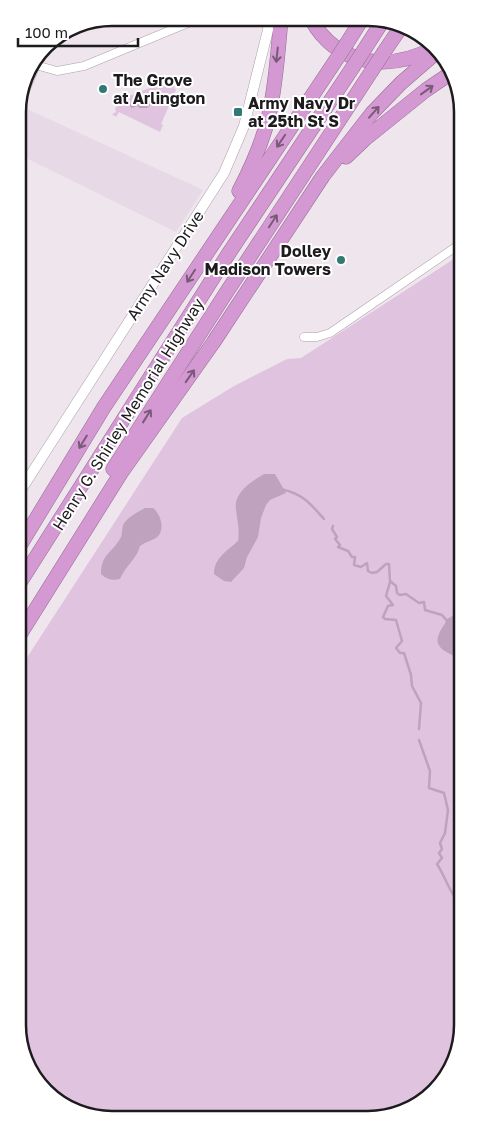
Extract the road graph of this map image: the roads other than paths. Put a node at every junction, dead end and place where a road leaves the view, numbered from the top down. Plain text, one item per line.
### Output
1 (181, 26) edge
2 (268, 26) edge
3 (280, 26) edge
4 (315, 26) edge
5 (358, 26) edge
6 (379, 27) edge
7 (398, 32) edge
8 (429, 51) edge
9 (433, 55) edge
10 (40, 67) edge
11 (446, 76) edge
12 (293, 222) junction
13 (212, 244) junction
14 (454, 248) edge
15 (304, 337) dead end
16 (26, 483) edge
17 (26, 535) edge
18 (26, 573) edge
19 (26, 610) edge
20 (26, 625) edge

1 - 10 street
2 - 16 street, Army Navy Drive
3 -> 13 highway
4 - 8 highway
5 -> 13 highway, Henry G. Shirley Memorial Highway, bridge
6 - 18 highway, bridge
19 -> 7 highway, Henry G. Shirley Memorial Highway, bridge
12 -> 9 highway
12 -> 11 highway
20 -> 12 highway
13 -> 17 highway, Henry G. Shirley Memorial Highway
14 - 15 street

